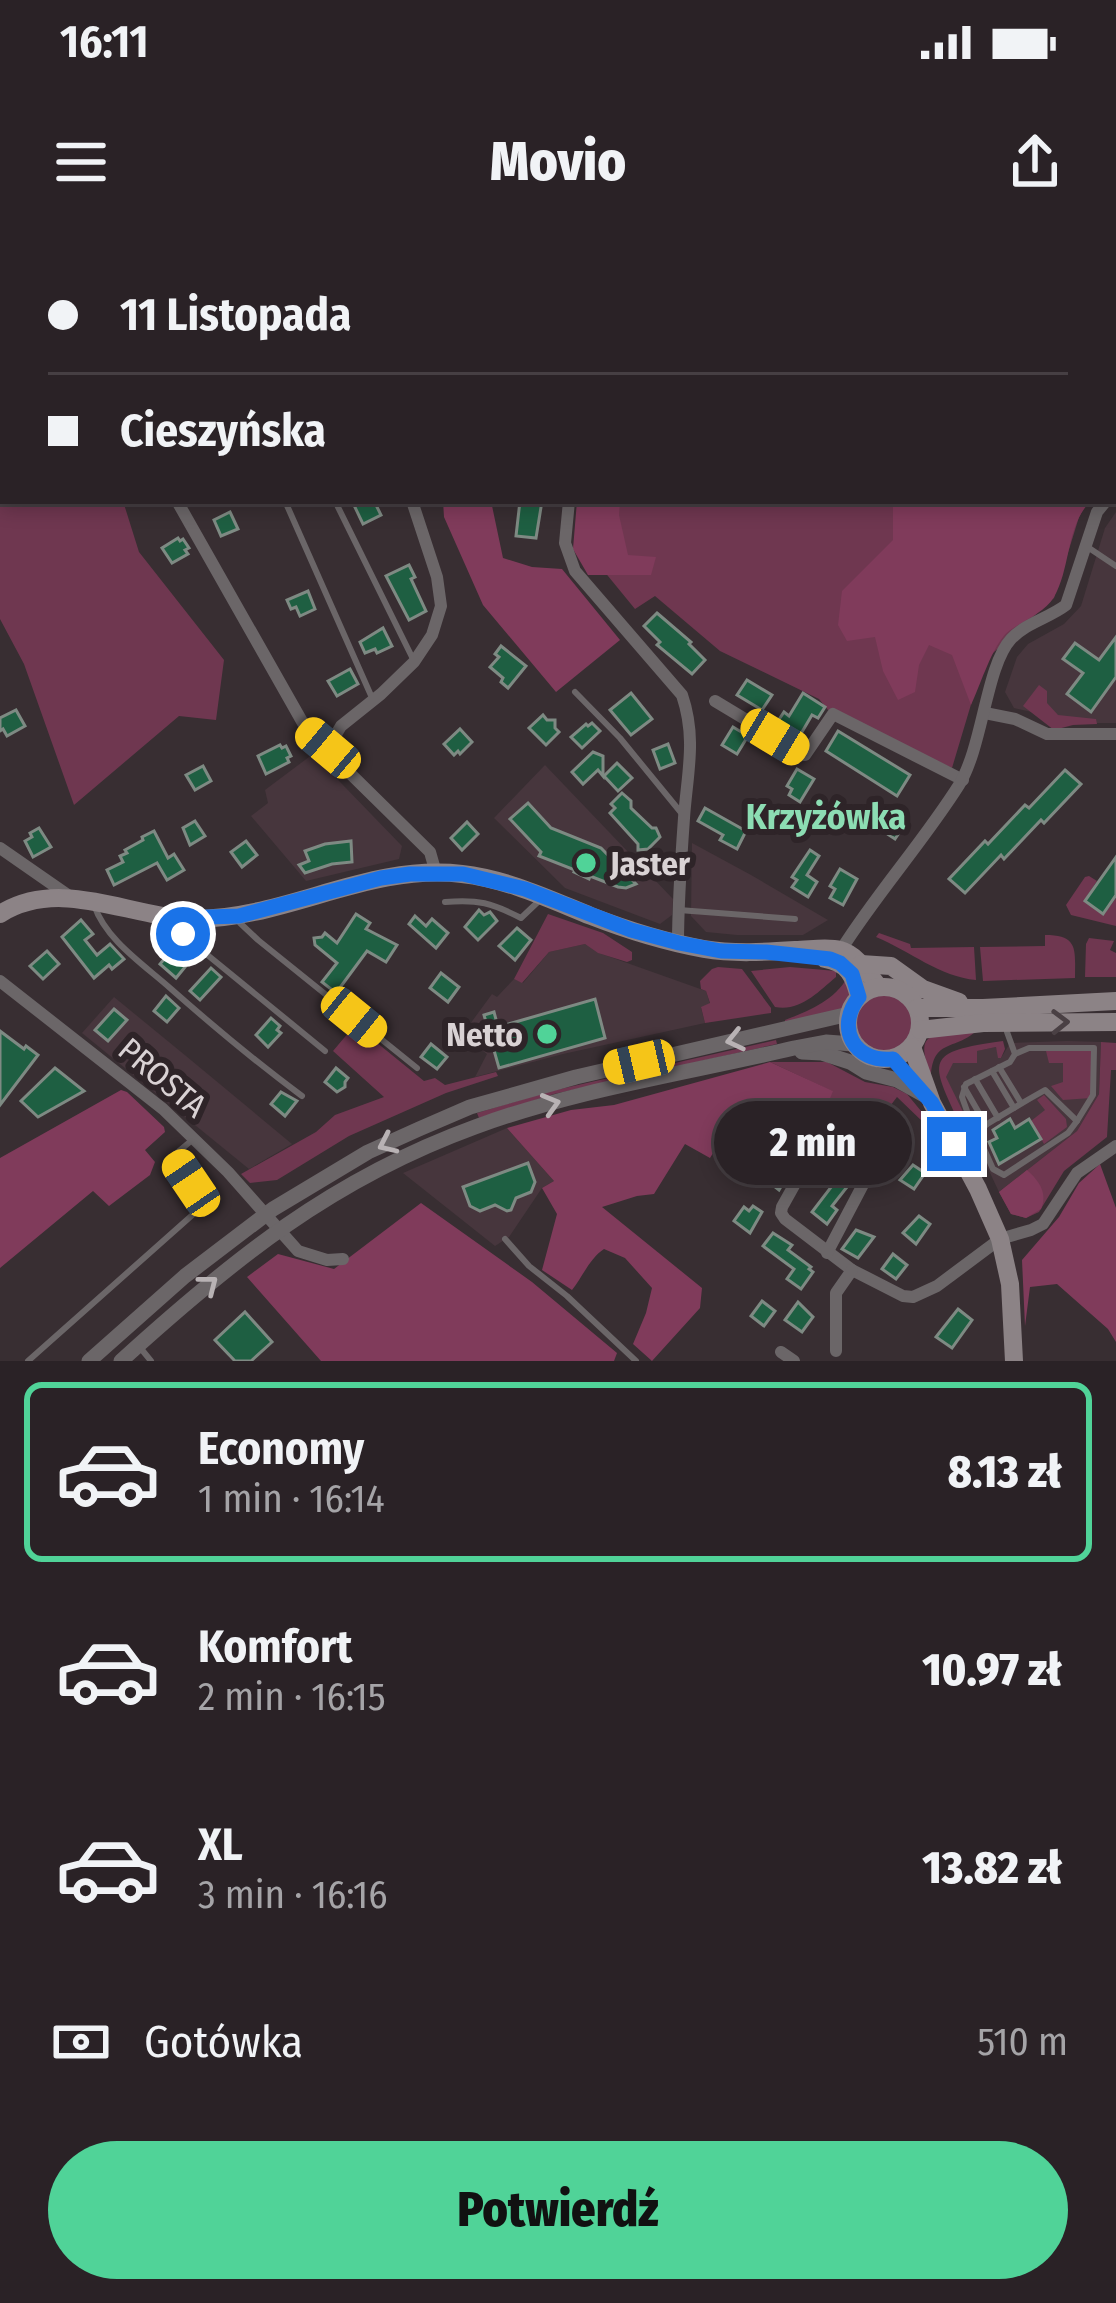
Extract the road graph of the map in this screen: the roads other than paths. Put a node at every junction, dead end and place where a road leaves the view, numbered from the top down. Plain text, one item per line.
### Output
1 (179, 504) edge
2 (286, 504) edge
3 (336, 504) edge
4 (413, 504) edge
5 (569, 504) edge
6 (1105, 504) edge
7 (1086, 546) junction
8 (1116, 566) edge
9 (414, 662) junction
10 (575, 692) dead end
11 (373, 700) junction
12 (716, 700) dead end
13 (985, 713) junction
14 (1116, 734) edge
15 (328, 748) junction
16 (963, 780) junction
17 (684, 816) junction
18 (0, 848) edge
19 (436, 873) junction
20 (542, 896) junction
21 (72, 898) junction
22 (93, 902) junction
23 (445, 902) dead end
24 (680, 910) junction
25 (0, 914) edge
26 (239, 916) junction
27 (178, 918) junction
28 (795, 919) dead end
29 (679, 943) junction
30 (842, 950) junction
31 (766, 952) junction
32 (861, 964) junction
33 (0, 981) edge
34 (879, 987) junction
35 (1116, 1001) edge
36 (854, 1005) junction
37 (989, 1007) junction
38 (917, 1008) junction
39 (1116, 1022) edge
40 (1012, 1023) junction
41 (916, 1038) junction
42 (854, 1044) junction
43 (325, 1051) dead end
44 (769, 1053) junction
45 (1015, 1054) junction
46 (893, 1059) junction
47 (417, 1068) dead end
48 (996, 1069) junction
49 (975, 1079) junction
50 (964, 1087) junction
51 (302, 1096) dead end
52 (928, 1099) junction
53 (1017, 1106) junction
54 (998, 1118) junction
55 (1077, 1121) junction
56 (986, 1125) junction
57 (967, 1136) junction
58 (194, 1138) junction
59 (1116, 1146) edge
60 (802, 1174) dead end
61 (874, 1181) dead end
62 (266, 1214) junction
63 (277, 1229) junction
64 (505, 1238) dead end
65 (1000, 1239) junction
66 (827, 1253) junction
67 (343, 1259) dead end
68 (852, 1270) junction
69 (138, 1345) junction
70 (836, 1351) dead end
71 (781, 1352) dead end
72 (28, 1361) edge
73 (88, 1361) edge
74 (121, 1361) edge
75 (151, 1361) edge
76 (636, 1361) edge
77 (794, 1361) edge
78 (1014, 1361) edge

1 - 15 street
2 - 11 lane
3 - 9 lane
4 - 9 street
5 - 17 street
6 - 7 street
7 - 8 lane
7 - 13 street
9 - 11 street
10 - 17 lane
11 - 15 street
12 - 16 street
13 - 14 street
13 - 16 street
15 - 19 street
16 - 30 street
17 - 24 street
18 - 21 street
19 - 20 main road
19 - 26 main road
20 - 23 lane
20 - 29 main road
21 - 22 main road
21 - 25 main road
22 - 27 main road
22 - 51 lane
24 - 28 lane
24 - 29 street
26 - 27 main road
26 - 47 lane
27 - 43 lane
29 - 31 main road
30 - 31 main road
30 - 32 main road
31 - 36 main road
32 - 34 main road
32 - 37 main road
33 - 58 street, PROSTA
34 - 36 main road
34 - 38 main road
35 - 37 main road
36 - 42 main road
36 -> 62 street
37 - 38 main road
38 - 41 main road
40 -> 39 main road
40 - 41 main road
40 - 45 lane
41 - 46 main road
41 - 52 main road
42 - 44 street
42 - 46 main road
44 - 52 street
63 -> 44 street
45 - 48 lane
45 - 55 lane
46 - 52 main road
48 - 49 lane
48 - 53 lane
49 - 50 lane
49 - 54 lane
50 - 56 lane
50 - 57 lane
52 - 57 main road
53 - 54 lane
53 - 55 lane
54 - 56 lane
55 - 57 lane
56 - 57 lane
57 - 65 main road
58 - 62 street, PROSTA
58 - 72 lane
59 - 65 street
60 - 66 street
61 - 66 street
62 - 63 street, PROSTA
62 - 73 street
63 - 67 street
69 -> 63 street
64 - 76 lane
65 - 68 street
65 - 78 main road
66 - 68 street
68 - 70 street
69 - 74 street
69 - 75 lane
71 - 77 street

